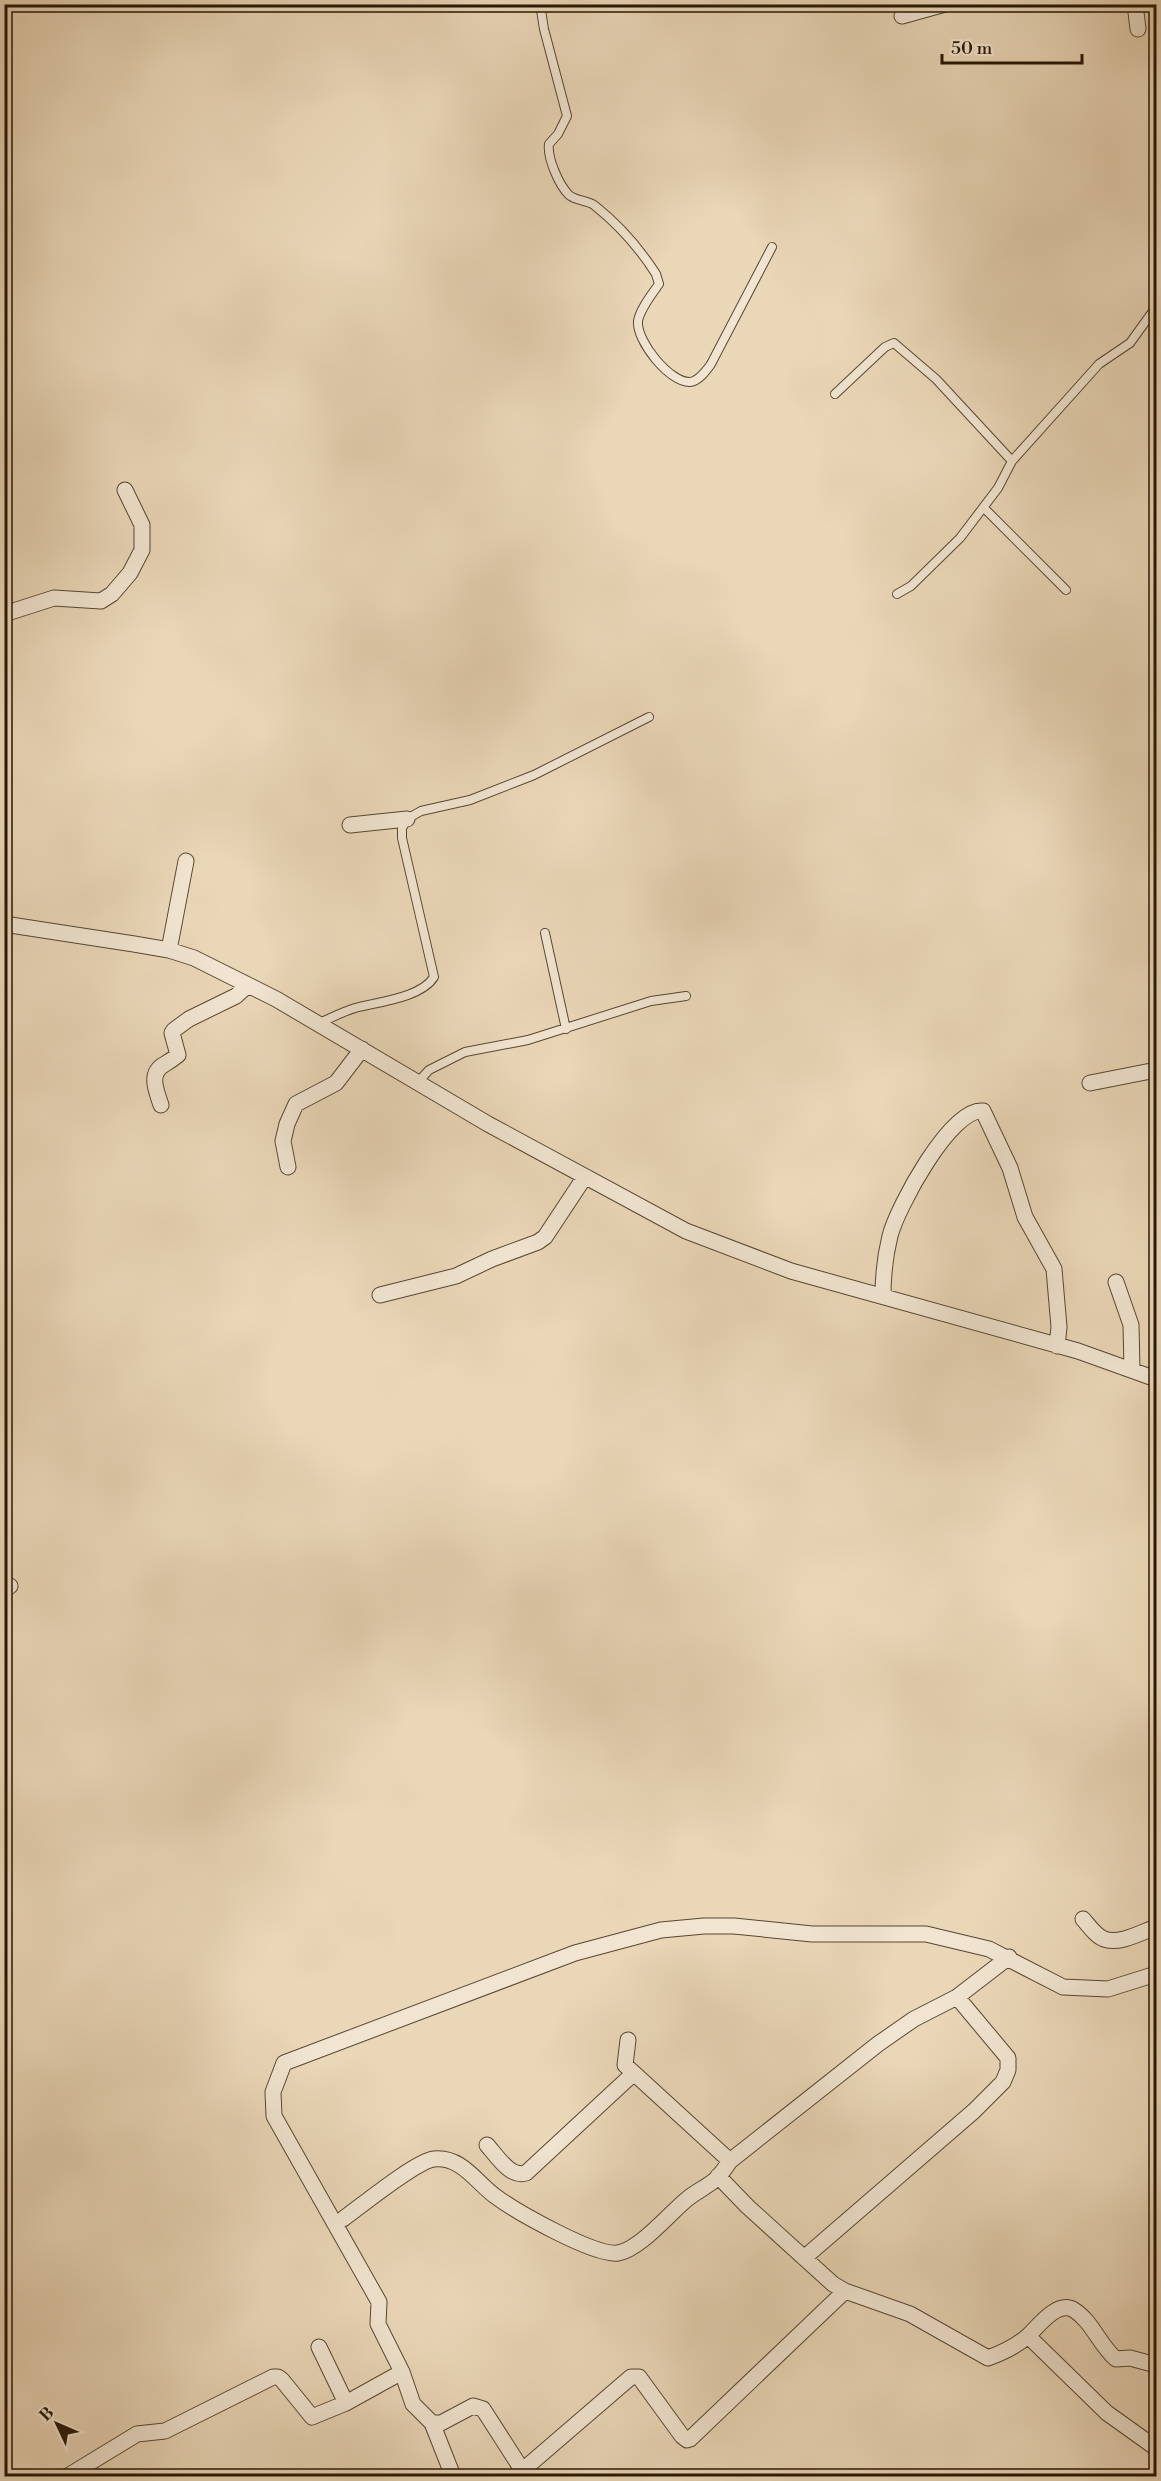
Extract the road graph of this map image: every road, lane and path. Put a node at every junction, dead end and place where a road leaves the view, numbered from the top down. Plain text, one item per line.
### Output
1 (540, 4) edge
2 (945, 4) edge
3 (1135, 4) edge
4 (902, 16) dead end
5 (1138, 29) dead end
6 (772, 247) dead end
7 (1156, 307) edge
8 (835, 394) dead end
9 (1012, 461) junction
10 (125, 490) dead end
11 (984, 508) junction
12 (1066, 590) dead end
13 (897, 594) dead end
14 (4, 614) edge
15 (649, 717) dead end
16 (407, 819) junction
17 (350, 825) dead end
18 (186, 861) dead end
19 (4, 924) edge
20 (545, 933) dead end
21 (169, 950) junction
22 (248, 985) junction
23 (686, 996) dead end
24 (319, 1023) junction
25 (566, 1029) junction
26 (362, 1049) junction
27 (1156, 1070) edge
28 (418, 1082) junction
29 (1090, 1083) dead end
30 (161, 1105) dead end
31 (288, 1167) dead end
32 (584, 1178) junction
33 (1116, 1282) dead end
34 (380, 1295) dead end
35 (883, 1296) junction
36 (1057, 1346) junction
37 (1132, 1370) junction
38 (1156, 1379) edge
39 (1083, 1919) dead end
40 (1156, 1928) edge
41 (1010, 1958) junction
42 (1156, 1974) edge
43 (957, 1997) junction
44 (627, 2040) dead end
45 (634, 2073) junction
46 (487, 2145) dead end
47 (730, 2162) junction
48 (718, 2176) junction
49 (343, 2218) dead end
50 (804, 2258) junction
51 (845, 2291) junction
52 (1028, 2336) junction
53 (319, 2348) dead end
54 (1156, 2365) edge
55 (402, 2372) junction
56 (346, 2403) junction
57 (432, 2423) junction
58 (1156, 2448) edge
59 (522, 2475) edge
60 (68, 2476) edge
61 (453, 2476) edge

1 - 6 lane
2 - 4 street
3 - 5 street
7 - 9 lane
8 - 9 lane
9 - 11 lane
10 - 14 street
11 - 12 lane
11 - 13 lane
15 - 16 lane
16 - 17 street
16 - 24 lane
18 - 21 street
19 - 21 street
20 - 25 lane
21 - 22 street
22 - 24 street
22 - 30 street
23 - 25 lane
24 - 26 street
25 - 28 lane
26 - 28 street
26 - 31 street
27 - 29 street
28 - 32 street
32 - 34 street
32 - 35 street
33 - 37 street
35 - 36 street
35 - 36 street
36 - 37 street
37 - 38 street
39 - 40 street
41 - 42 street
41 - 43 street
41 - 55 street
43 - 47 street
43 - 50 street
44 - 45 street
45 - 46 street
45 - 47 street
47 - 48 street
48 - 49 street
48 - 50 street
50 - 51 street
51 - 52 street
51 - 59 street
52 - 54 street
52 - 58 street
53 - 56 street
55 - 56 street
55 - 57 street
56 - 60 street
57 - 59 street
57 - 61 street

